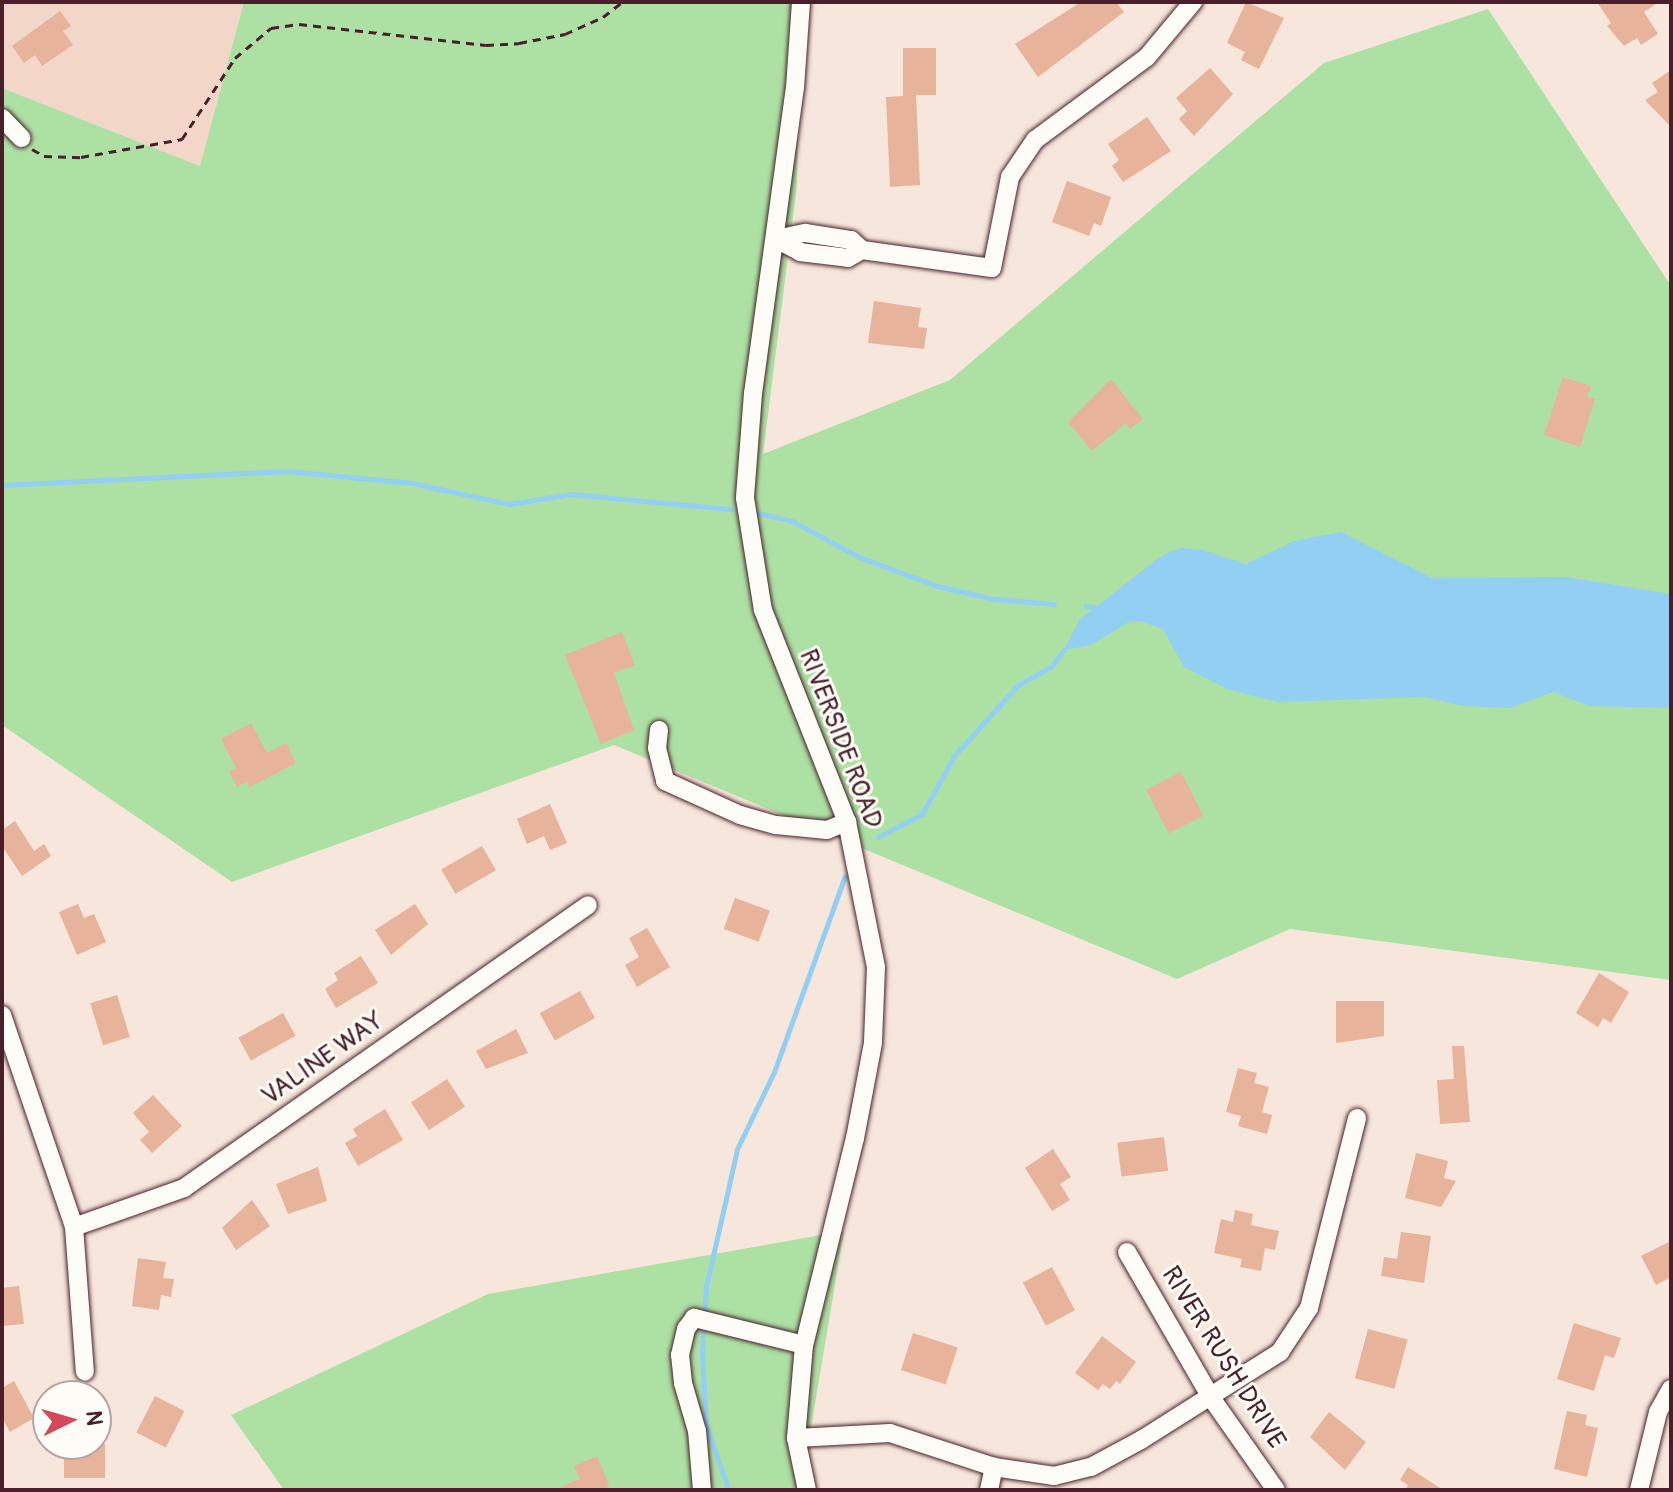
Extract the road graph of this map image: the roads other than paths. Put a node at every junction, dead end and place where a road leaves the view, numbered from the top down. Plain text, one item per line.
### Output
1 (801, 2) edge
2 (1193, 2) edge
3 (2, 118) edge
4 (21, 138) road end
5 (776, 239) junction
6 (659, 730) dead end
7 (847, 822) junction
8 (588, 905) dead end
9 (2, 1015) edge
10 (1357, 1118) dead end
11 (74, 1227) junction
12 (1127, 1252) dead end
13 (804, 1345) junction
14 (85, 1372) dead end
15 (1671, 1389) edge
16 (1212, 1399) junction
17 (796, 1438) junction
18 (994, 1467) junction
19 (702, 1490) edge
20 (807, 1490) edge
21 (989, 1490) edge
22 (1276, 1490) edge
23 (1639, 1490) edge

1 - 5 street, RIVERSIDE ROAD
2 - 5 street
3 - 4 street
5 - 7 street, RIVERSIDE ROAD
6 - 7 street
7 - 13 street, RIVERSIDE ROAD
8 - 11 street, VALINE WAY
9 - 11 street
10 - 16 street
11 - 14 street
12 - 16 street, RIVER RUSH DRIVE
13 - 17 street, RIVERSIDE ROAD
13 - 19 street
15 - 23 street
16 - 18 street
16 - 22 street, RIVER RUSH DRIVE
17 - 18 street
17 - 20 street, RIVERSIDE ROAD
18 - 21 street

